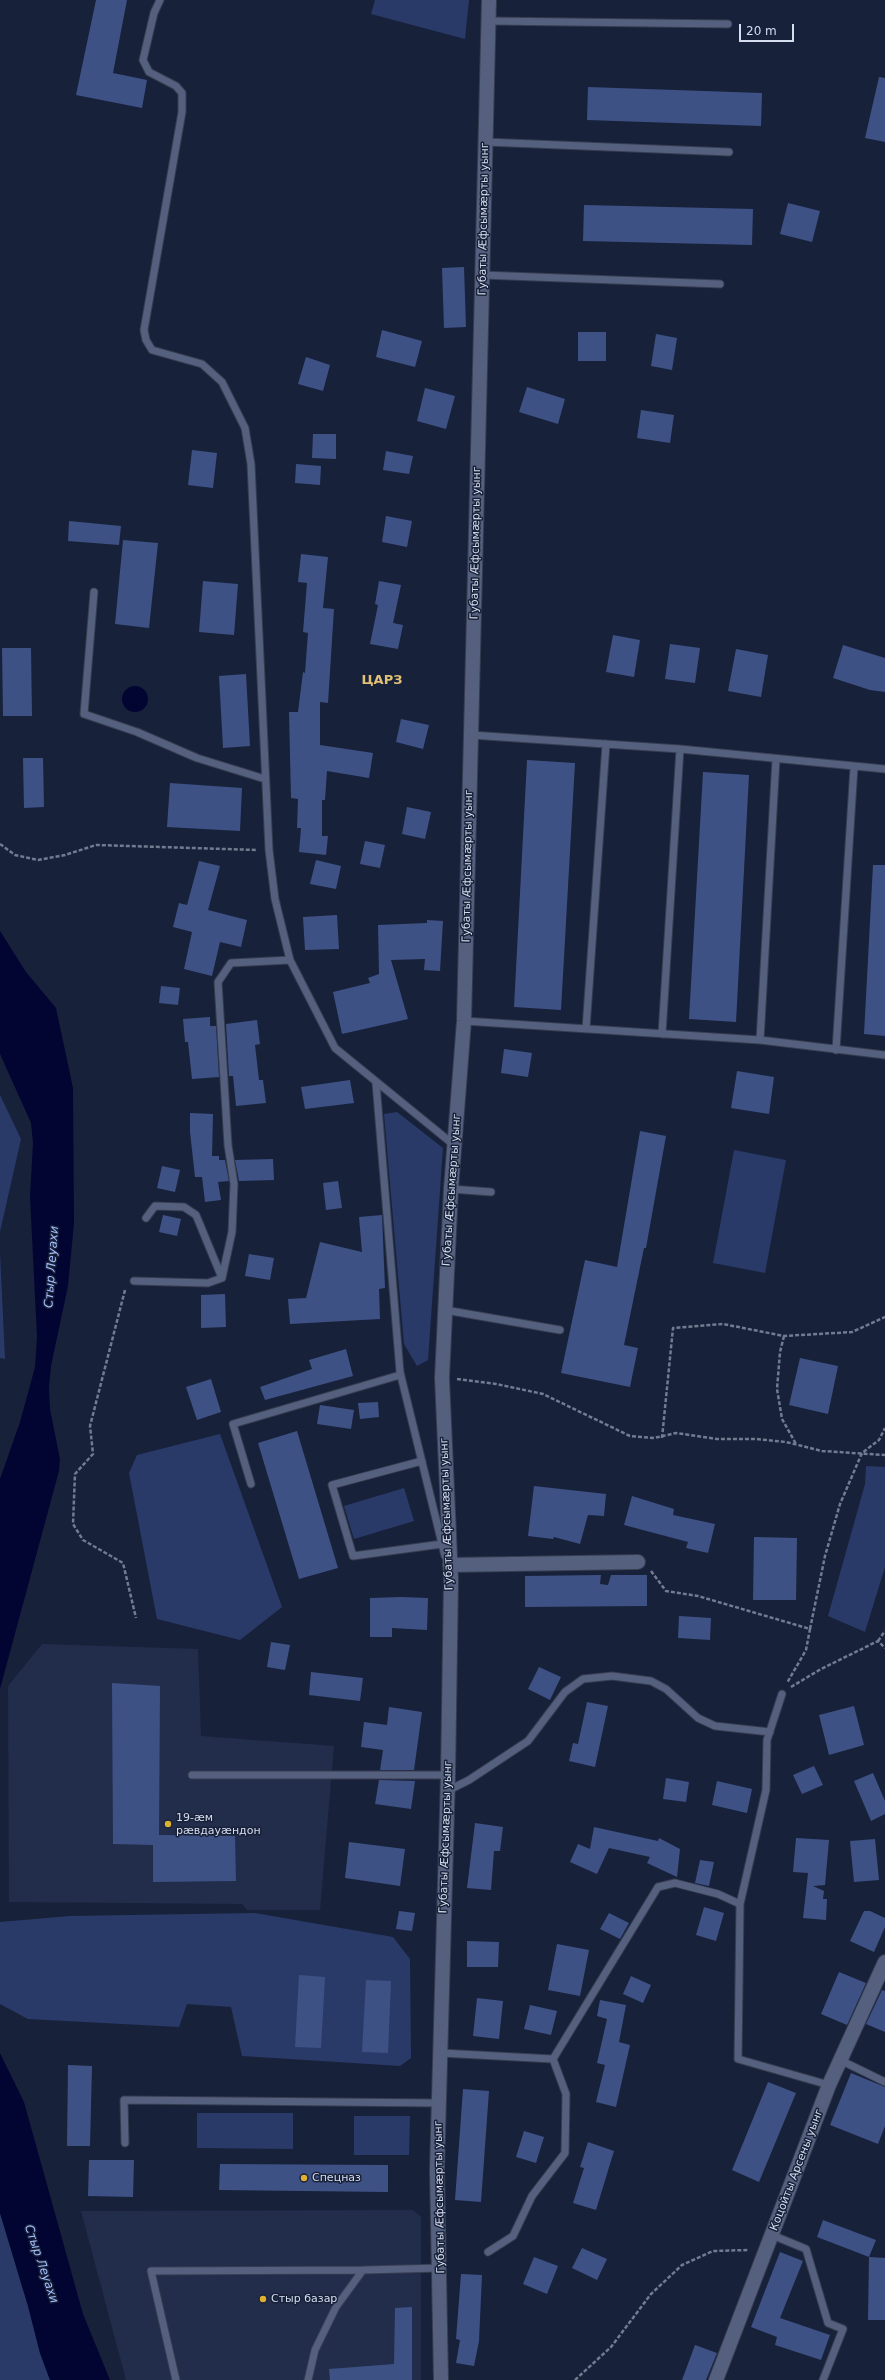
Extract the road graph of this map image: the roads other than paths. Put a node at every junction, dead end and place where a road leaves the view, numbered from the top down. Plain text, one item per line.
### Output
1 (160, 0) edge
2 (489, 0) edge
3 (489, 21) junction
4 (728, 24) dead end
5 (486, 142) junction
6 (729, 152) dead end
7 (482, 275) junction
8 (720, 284) dead end
9 (94, 592) dead end
10 (471, 735) junction
11 (606, 744) junction
12 (680, 750) junction
13 (776, 759) junction
14 (854, 767) junction
15 (885, 769) edge
16 (265, 779) junction
17 (290, 960) junction
18 (464, 1021) junction
19 (586, 1029) junction
20 (662, 1034) junction
21 (760, 1040) junction
22 (836, 1050) junction
23 (885, 1055) edge
24 (376, 1082) junction
25 (454, 1145) junction
26 (451, 1189) junction
27 (491, 1192) dead end
28 (146, 1218) dead end
29 (222, 1278) junction
30 (134, 1281) road end
31 (445, 1310) junction
32 (560, 1330) dead end
33 (400, 1375) junction
34 (422, 1461) junction
35 (251, 1484) dead end
36 (442, 1544) junction
37 (638, 1562) road end
38 (450, 1565) junction
39 (451, 1579) junction
40 (782, 1694) road end
41 (770, 1732) junction
42 (192, 1775) dead end
43 (448, 1775) junction
44 (447, 1791) junction
45 (740, 1904) junction
46 (885, 1962) edge
47 (441, 2053) junction
48 (553, 2059) junction
49 (840, 2060) junction
50 (885, 2082) edge
51 (829, 2085) junction
52 (439, 2104) junction
53 (125, 2143) dead end
54 (772, 2235) junction
55 (488, 2252) dead end
56 (441, 2268) junction
57 (363, 2270) junction
58 (176, 2380) edge
59 (308, 2380) edge
60 (441, 2380) edge
61 (716, 2380) edge
62 (824, 2380) edge

1 - 16 lane
2 - 3 street, Губаты Æфсымæрты уынг
3 - 4 lane
3 - 5 street, Губаты Æфсымæрты уынг
5 - 6 lane
5 - 7 street, Губаты Æфсымæрты уынг
7 - 8 lane
7 - 10 street, Губаты Æфсымæрты уынг
9 - 16 lane
10 - 11 lane
10 - 18 street, Губаты Æфсымæрты уынг
11 - 12 lane
11 - 19 lane
12 - 13 lane
12 - 20 lane
13 - 14 lane
13 - 21 lane
14 - 15 lane
14 - 22 lane
16 - 17 lane
17 - 24 lane
17 - 29 lane
18 - 19 lane
18 - 25 street, Губаты Æфсымæрты уынг
19 - 20 lane
20 - 21 lane
21 - 22 lane
22 - 23 lane
24 - 25 lane
24 - 33 lane
25 - 26 street, Губаты Æфсымæрты уынг
26 - 27 lane
26 - 31 street, Губаты Æфсымæрты уынг
28 - 29 lane
29 - 30 lane
31 - 32 lane
31 - 38 street, Губаты Æфсымæрты уынг
33 - 34 lane
33 - 35 lane
34 - 36 lane
34 - 36 lane
36 - 39 lane
37 - 38 street
38 - 39 street, Губаты Æфсымæрты уынг
39 - 43 street, Губаты Æфсымæрты уынг
40 - 41 lane
41 - 44 lane
41 - 45 lane
42 - 43 lane
43 - 44 street, Губаты Æфсымæрты уынг
44 - 47 street, Губаты Æфсымæрты уынг
45 - 48 lane
45 - 51 lane
46 - 49 street, Коцойты Арсены уынг
47 - 48 lane
47 - 52 street, Губаты Æфсымæрты уынг
48 - 55 lane
49 - 50 lane
49 - 51 street, Коцойты Арсены уынг
51 - 54 street, Коцойты Арсены уынг
52 - 53 lane
52 - 56 street, Губаты Æфсымæрты уынг
54 - 61 street, Коцойты Арсены уынг
54 - 62 lane
56 - 57 lane
56 - 60 street, Губаты Æфсымæрты уынг
57 - 58 lane
57 - 59 lane

